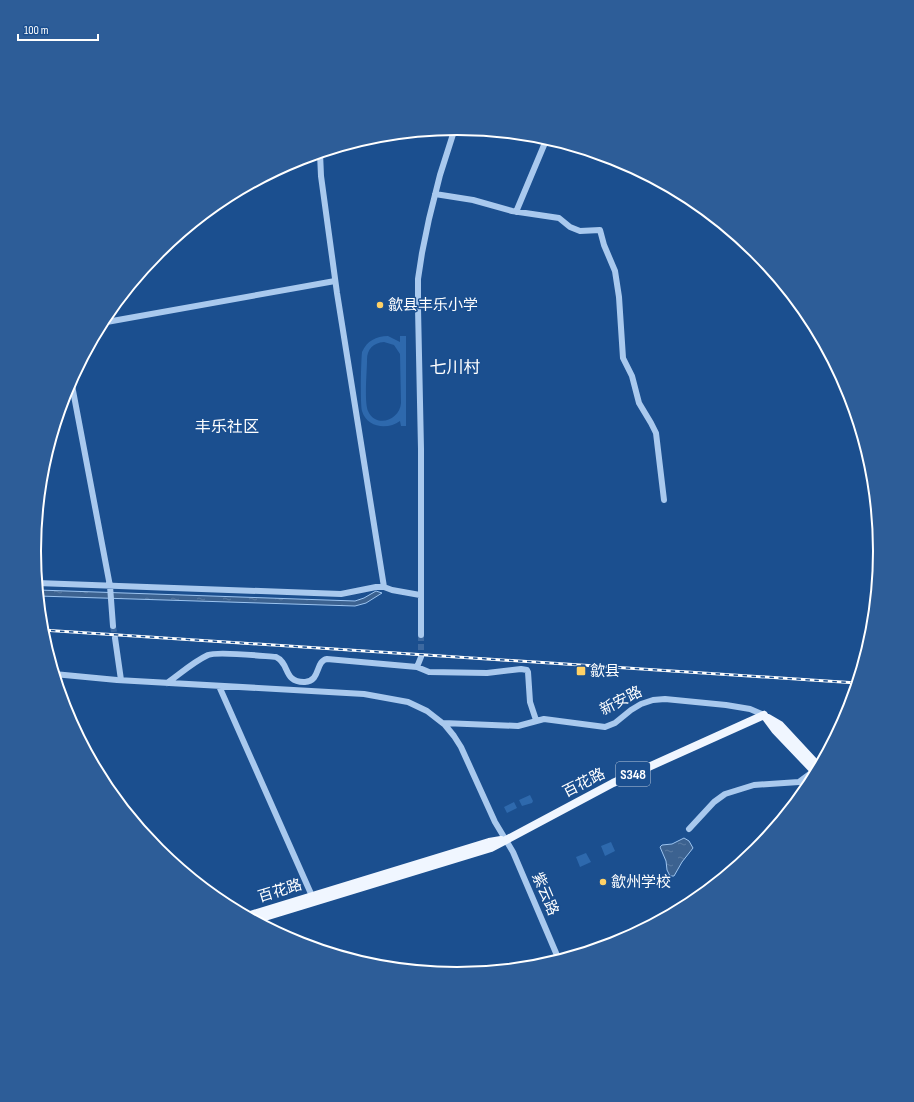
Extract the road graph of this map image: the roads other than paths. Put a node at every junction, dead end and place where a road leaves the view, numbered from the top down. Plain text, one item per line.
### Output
1 (453, 135) edge
2 (545, 144) edge
3 (320, 158) edge
4 (435, 194) junction
5 (516, 212) junction
6 (335, 281) junction
7 (110, 321) edge
8 (73, 392) edge
9 (664, 500) dead end
10 (43, 583) edge
11 (110, 587) junction
12 (384, 587) junction
13 (420, 595) junction
14 (113, 626) tunnel mouth
15 (421, 635) tunnel mouth
16 (115, 638) tunnel mouth
17 (421, 657) tunnel mouth
18 (418, 667) junction
19 (60, 675) edge
20 (121, 680) junction
21 (167, 683) junction
22 (219, 686) junction
23 (764, 715) junction
24 (536, 720) junction
25 (443, 723) junction
26 (812, 767) edge
27 (806, 777) edge
28 (689, 829) dead end
29 (506, 840) junction
30 (312, 896) junction
31 (254, 914) edge
32 (262, 918) edge
33 (557, 955) edge

1 - 4 street
2 - 5 street
3 - 6 street
4 - 5 street
4 - 13 street
5 - 9 street
6 - 7 street
6 - 12 street
8 - 11 street
10 - 11 street
11 - 12 street
11 - 14 street
12 - 13 street
13 - 15 street
16 - 20 street
17 - 18 street
18 - 21 street
18 - 24 street
19 - 20 street, 紫云路
20 - 21 street, 紫云路
21 - 22 street, 紫云路
22 - 25 street, 紫云路
22 - 30 street
23 - 24 street, 新安路
23 - 26 main road
23 - 29 main road, 百花路 / S348
24 - 25 street, 新安路
25 - 29 street, 紫云路
27 - 28 street
29 - 30 main road, 百花路 / S348
29 - 32 main road, 百花路 / S348
29 - 33 street, 紫云路
30 - 31 main road, 百花路 / S348

